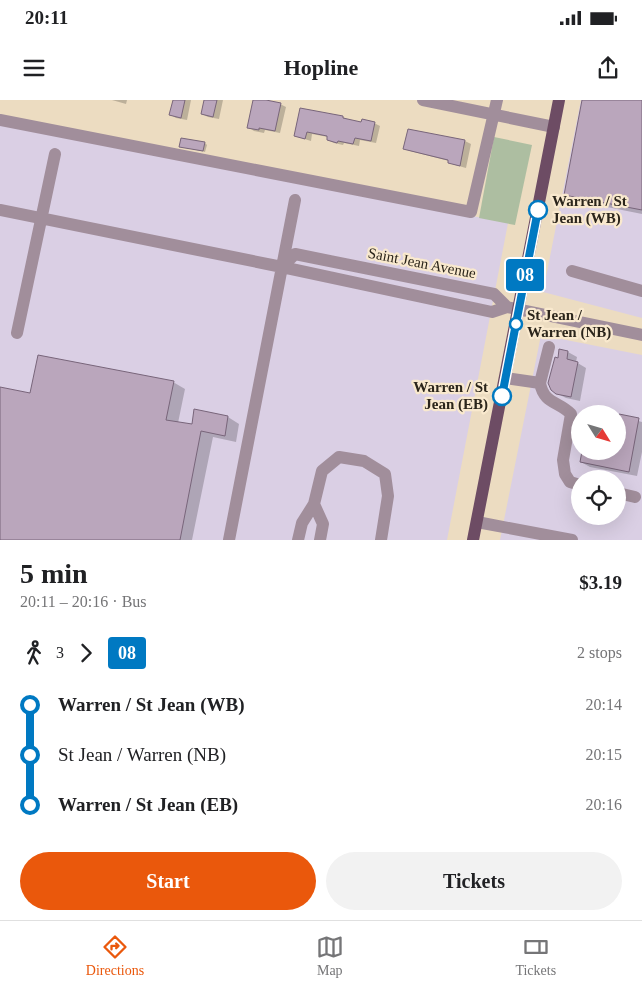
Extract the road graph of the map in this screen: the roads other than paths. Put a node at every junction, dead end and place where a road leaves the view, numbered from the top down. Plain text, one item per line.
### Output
1 (423, 100) edge
2 (497, 100) edge
3 (559, 100) edge
4 (494, 114) junction
5 (0, 120) edge
6 (554, 127) junction
7 (55, 154) dead end
8 (295, 200) dead end
9 (0, 210) edge
10 (42, 218) junction
11 (282, 267) junction
12 (572, 271) dead end
13 (642, 291) edge
14 (513, 309) junction
15 (17, 333) dead end
16 (642, 335) edge
17 (549, 347) dead end
18 (505, 378) junction
19 (540, 383) junction
20 (571, 482) edge
21 (626, 495) edge
22 (634, 497) dead end
23 (314, 504) junction
24 (477, 522) junction
25 (229, 540) edge
26 (298, 540) edge
27 (320, 540) edge
28 (381, 540) edge
29 (473, 540) edge
30 (572, 540) edge

1 - 4 street
2 - 4 street
3 - 6 main road
4 - 5 street
4 - 6 street
6 - 14 main road
7 - 10 street
8 - 11 street
9 - 10 street
10 - 11 street
10 - 15 street
11 - 14 street
11 - 25 street
12 - 13 street
14 - 16 street
14 - 18 main road
17 - 19 street
18 - 19 street
18 - 24 main road
19 - 20 street
21 - 22 street
23 - 26 street
23 - 27 street
23 - 28 street
24 - 29 main road
24 - 30 street

